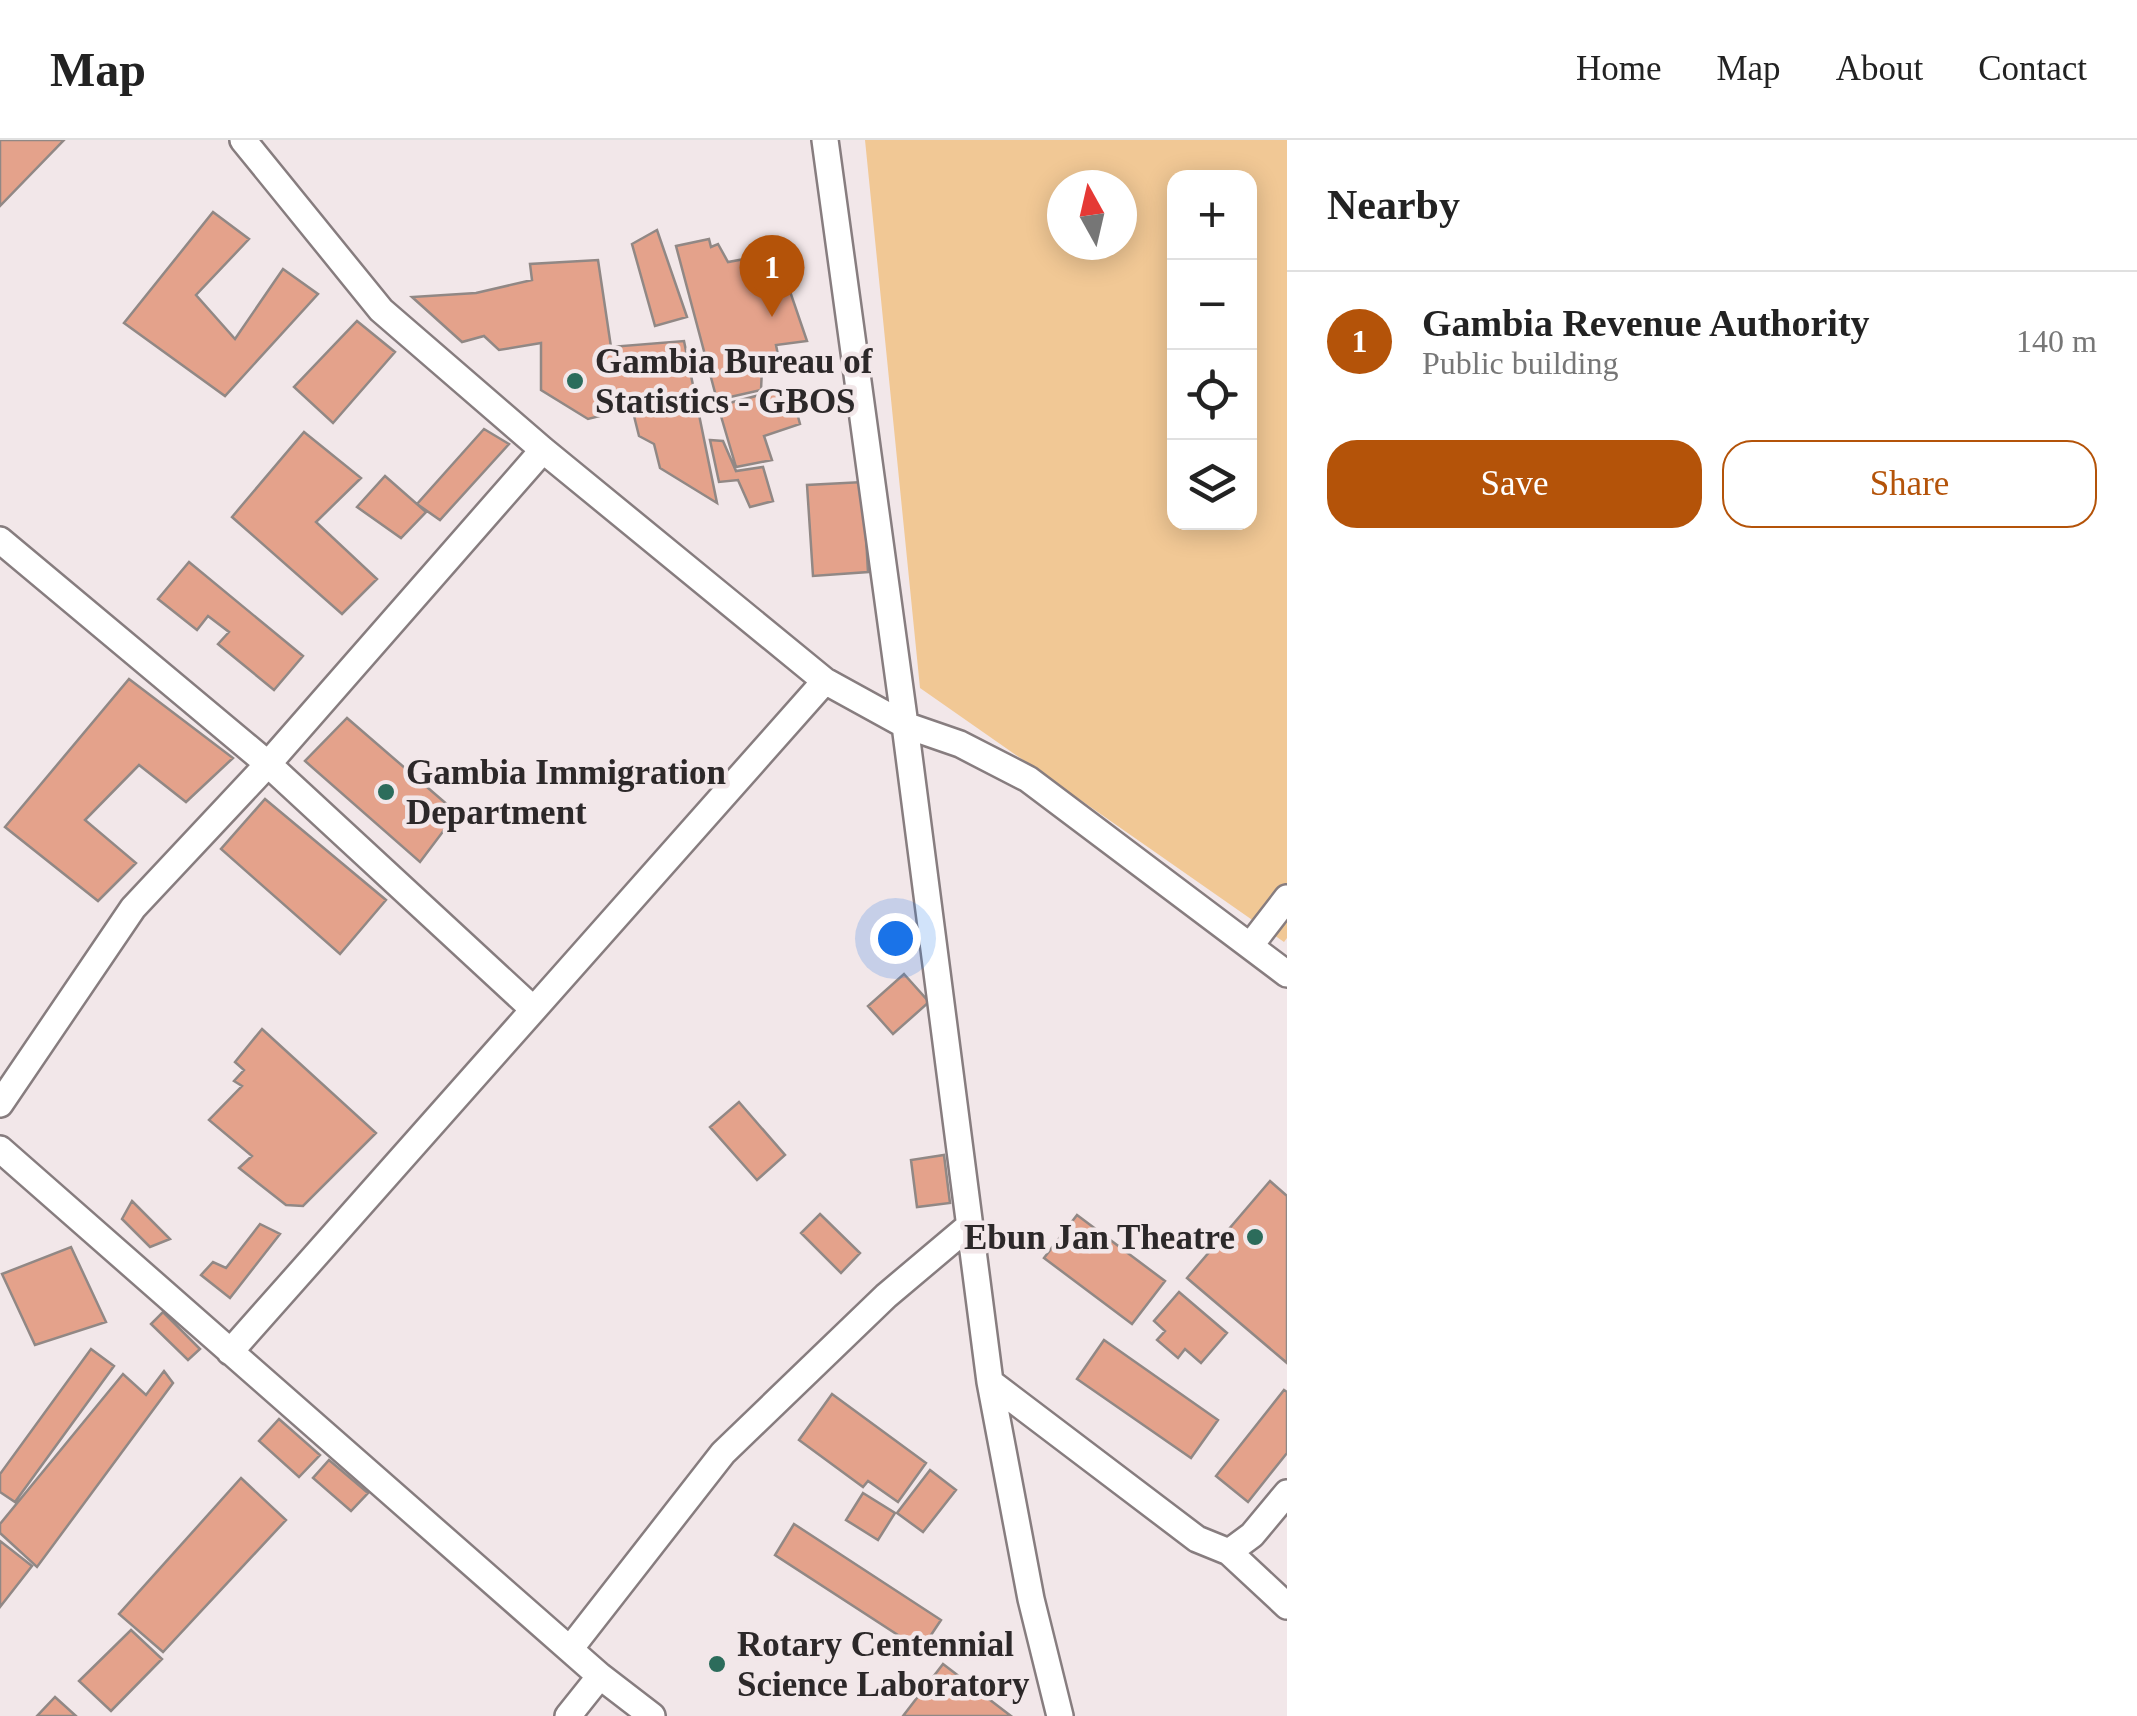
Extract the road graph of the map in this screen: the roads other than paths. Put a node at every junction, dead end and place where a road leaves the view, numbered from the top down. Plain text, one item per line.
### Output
1 (242, 140) edge
2 (825, 140) edge
3 (543, 450) junction
4 (0, 540) edge
5 (826, 682) junction
6 (905, 725) junction
7 (268, 764) junction
8 (1287, 898) edge
9 (1250, 946) junction
10 (1287, 974) edge
11 (533, 1009) junction
12 (0, 1104) edge
13 (0, 1149) edge
14 (969, 1226) junction
15 (230, 1352) junction
16 (990, 1382) junction
17 (1287, 1493) edge
18 (1229, 1552) junction
19 (1287, 1606) edge
20 (570, 1649) junction
21 (600, 1676) junction
22 (568, 1716) edge
23 (652, 1716) edge
24 (1060, 1716) edge

1 - 3 street
2 - 6 street
3 - 5 street
3 - 7 street
4 - 7 street
5 - 6 street
5 - 11 street
6 - 9 street
6 - 14 street
7 - 11 street
7 - 12 street
8 - 9 street
9 - 10 street
11 - 15 street
13 - 15 street
14 - 16 street
14 - 20 street
15 - 20 street
16 - 18 street
16 - 24 street
17 - 18 street
18 - 19 street
20 - 21 street
21 - 22 street
21 - 23 street

